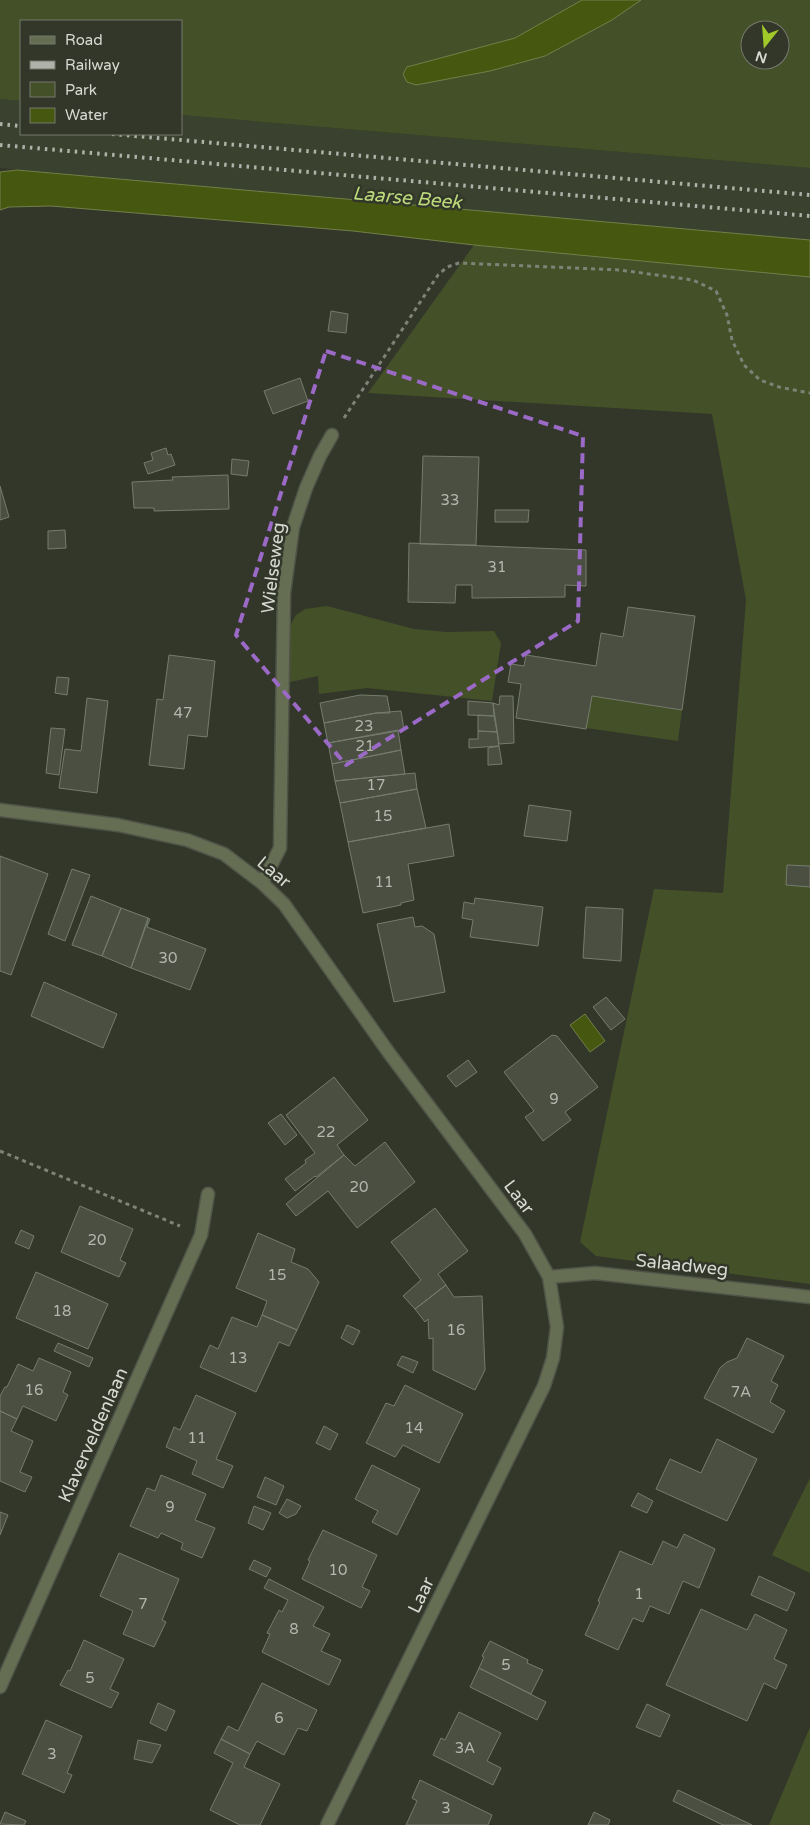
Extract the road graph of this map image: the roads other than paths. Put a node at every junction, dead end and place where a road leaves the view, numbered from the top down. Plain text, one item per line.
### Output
1 (332, 435) road end
2 (0, 810) edge
3 (262, 883) junction
4 (208, 1194) dead end
5 (549, 1277) junction
6 (810, 1297) edge
7 (0, 1687) edge
8 (327, 1825) edge

1 - 3 street, Wielseweg
2 - 3 street, Laar
3 - 5 street, Laar
4 - 7 street, Klaverveldenlaan
5 - 6 street, Salaadweg
5 - 8 street, Laar

